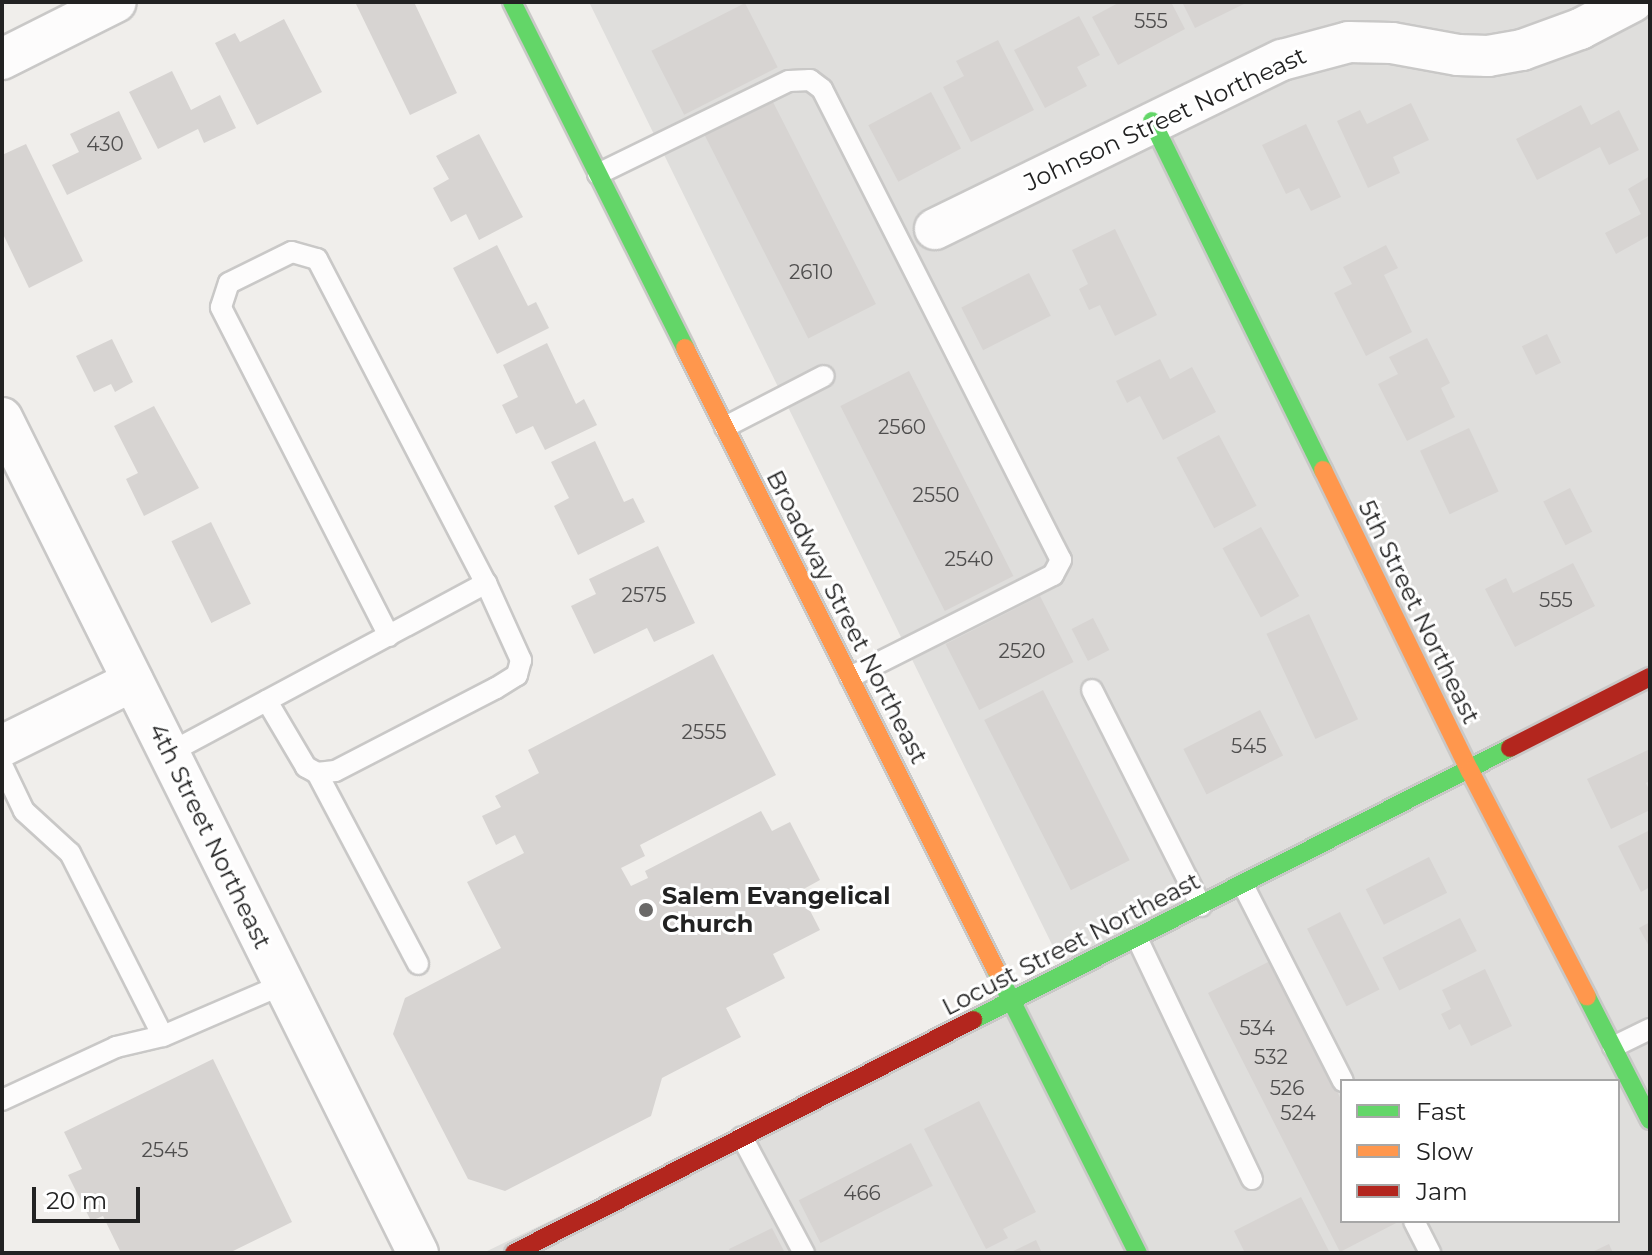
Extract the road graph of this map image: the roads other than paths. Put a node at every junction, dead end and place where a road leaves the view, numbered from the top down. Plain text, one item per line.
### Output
1 (512, 2) edge
2 (1632, 2) edge
3 (107, 4) edge
4 (2, 59) edge
5 (1152, 121) junction
6 (598, 174) junction
7 (935, 229) dead end
8 (824, 376) dead end
9 (2, 418) edge
10 (725, 427) junction
11 (486, 583) junction
12 (389, 636) junction
13 (850, 677) junction
14 (1650, 677) edge
15 (133, 681) junction
16 (1092, 690) dead end
17 (267, 701) junction
18 (2, 746) edge
19 (169, 753) junction
20 (2, 765) edge
21 (1470, 771) junction
22 (317, 773) junction
23 (1243, 885) junction
24 (1201, 906) junction
25 (1137, 938) junction
26 (418, 964) dead end
27 (284, 984) junction
28 (1012, 1000) junction
29 (1650, 1029) edge
30 (163, 1036) junction
31 (1613, 1047) junction
32 (1342, 1079) edge
33 (2, 1100) edge
34 (1650, 1120) edge
35 (742, 1137) junction
36 (1252, 1179) dead end
37 (1415, 1223) edge
38 (418, 1253) edge
39 (514, 1253) edge
40 (804, 1253) edge
41 (1138, 1253) edge
42 (1430, 1253) edge

1 - 6 street, Broadway Street Northeast
2 - 5 street, Johnson Street Northeast
3 - 4 street
5 - 7 street, Johnson Street Northeast
5 - 21 street, 5th Street Northeast
6 - 10 street, Broadway Street Northeast
6 - 13 lane
8 - 10 lane
9 - 15 street, 4th Street Northeast
10 - 13 street, Broadway Street Northeast
11 - 12 lane
11 - 12 lane
11 - 22 lane
12 - 17 lane
13 - 28 street, Broadway Street Northeast
14 - 21 street, Locust Street Northeast
15 - 18 street
15 - 19 street, 4th Street Northeast
16 - 24 lane
17 - 19 lane
17 - 22 lane
19 - 27 street, 4th Street Northeast
20 - 30 lane
21 - 23 street, Locust Street Northeast
21 - 31 street, 5th Street Northeast
22 - 26 lane
23 - 24 street, Locust Street Northeast
23 - 32 lane
24 - 25 street, Locust Street Northeast
25 - 28 street, Locust Street Northeast
25 - 36 lane
27 - 30 lane
27 - 38 street, 4th Street Northeast
28 - 35 street, Locust Street Northeast
28 - 41 street, Broadway Street Northeast
29 - 31 lane
30 - 33 lane
31 - 34 street, 5th Street Northeast
35 - 39 street, Locust Street Northeast
35 - 40 lane
37 - 42 lane

